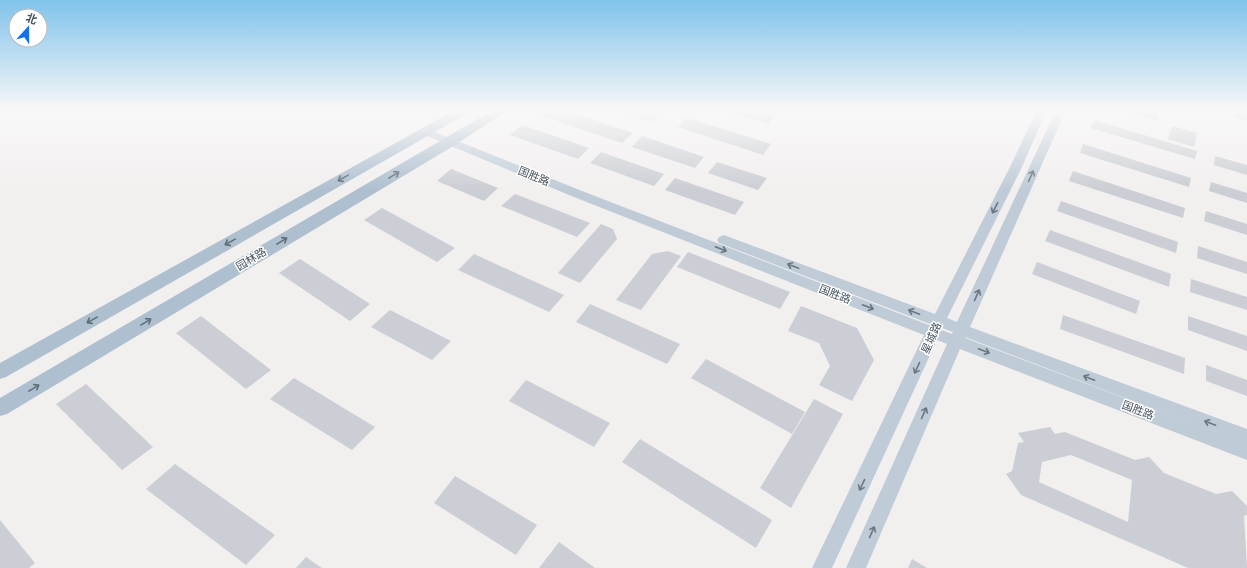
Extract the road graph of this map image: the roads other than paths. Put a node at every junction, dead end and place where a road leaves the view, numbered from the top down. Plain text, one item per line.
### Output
1 (417, 137) edge
2 (449, 137) edge
3 (459, 137) edge
4 (1030, 137) edge
5 (1048, 137) edge
6 (455, 139) junction
7 (936, 327) junction
8 (958, 335) junction
9 (0, 372) edge
10 (0, 408) edge
11 (1247, 437) edge
12 (1247, 452) edge
13 (822, 568) edge
14 (856, 568) edge

1 -> 9 main road
2 - 6 street, 国胜路
3 - 6 main road, 园林路
4 -> 7 street, 星城路
8 -> 5 street
6 - 7 street, 国胜路
10 -> 6 main road, 园林路
7 - 8 street, 国胜路
7 -> 13 street, 星城路
11 -> 8 street, 国胜路
8 -> 12 street, 国胜路
14 -> 8 street

